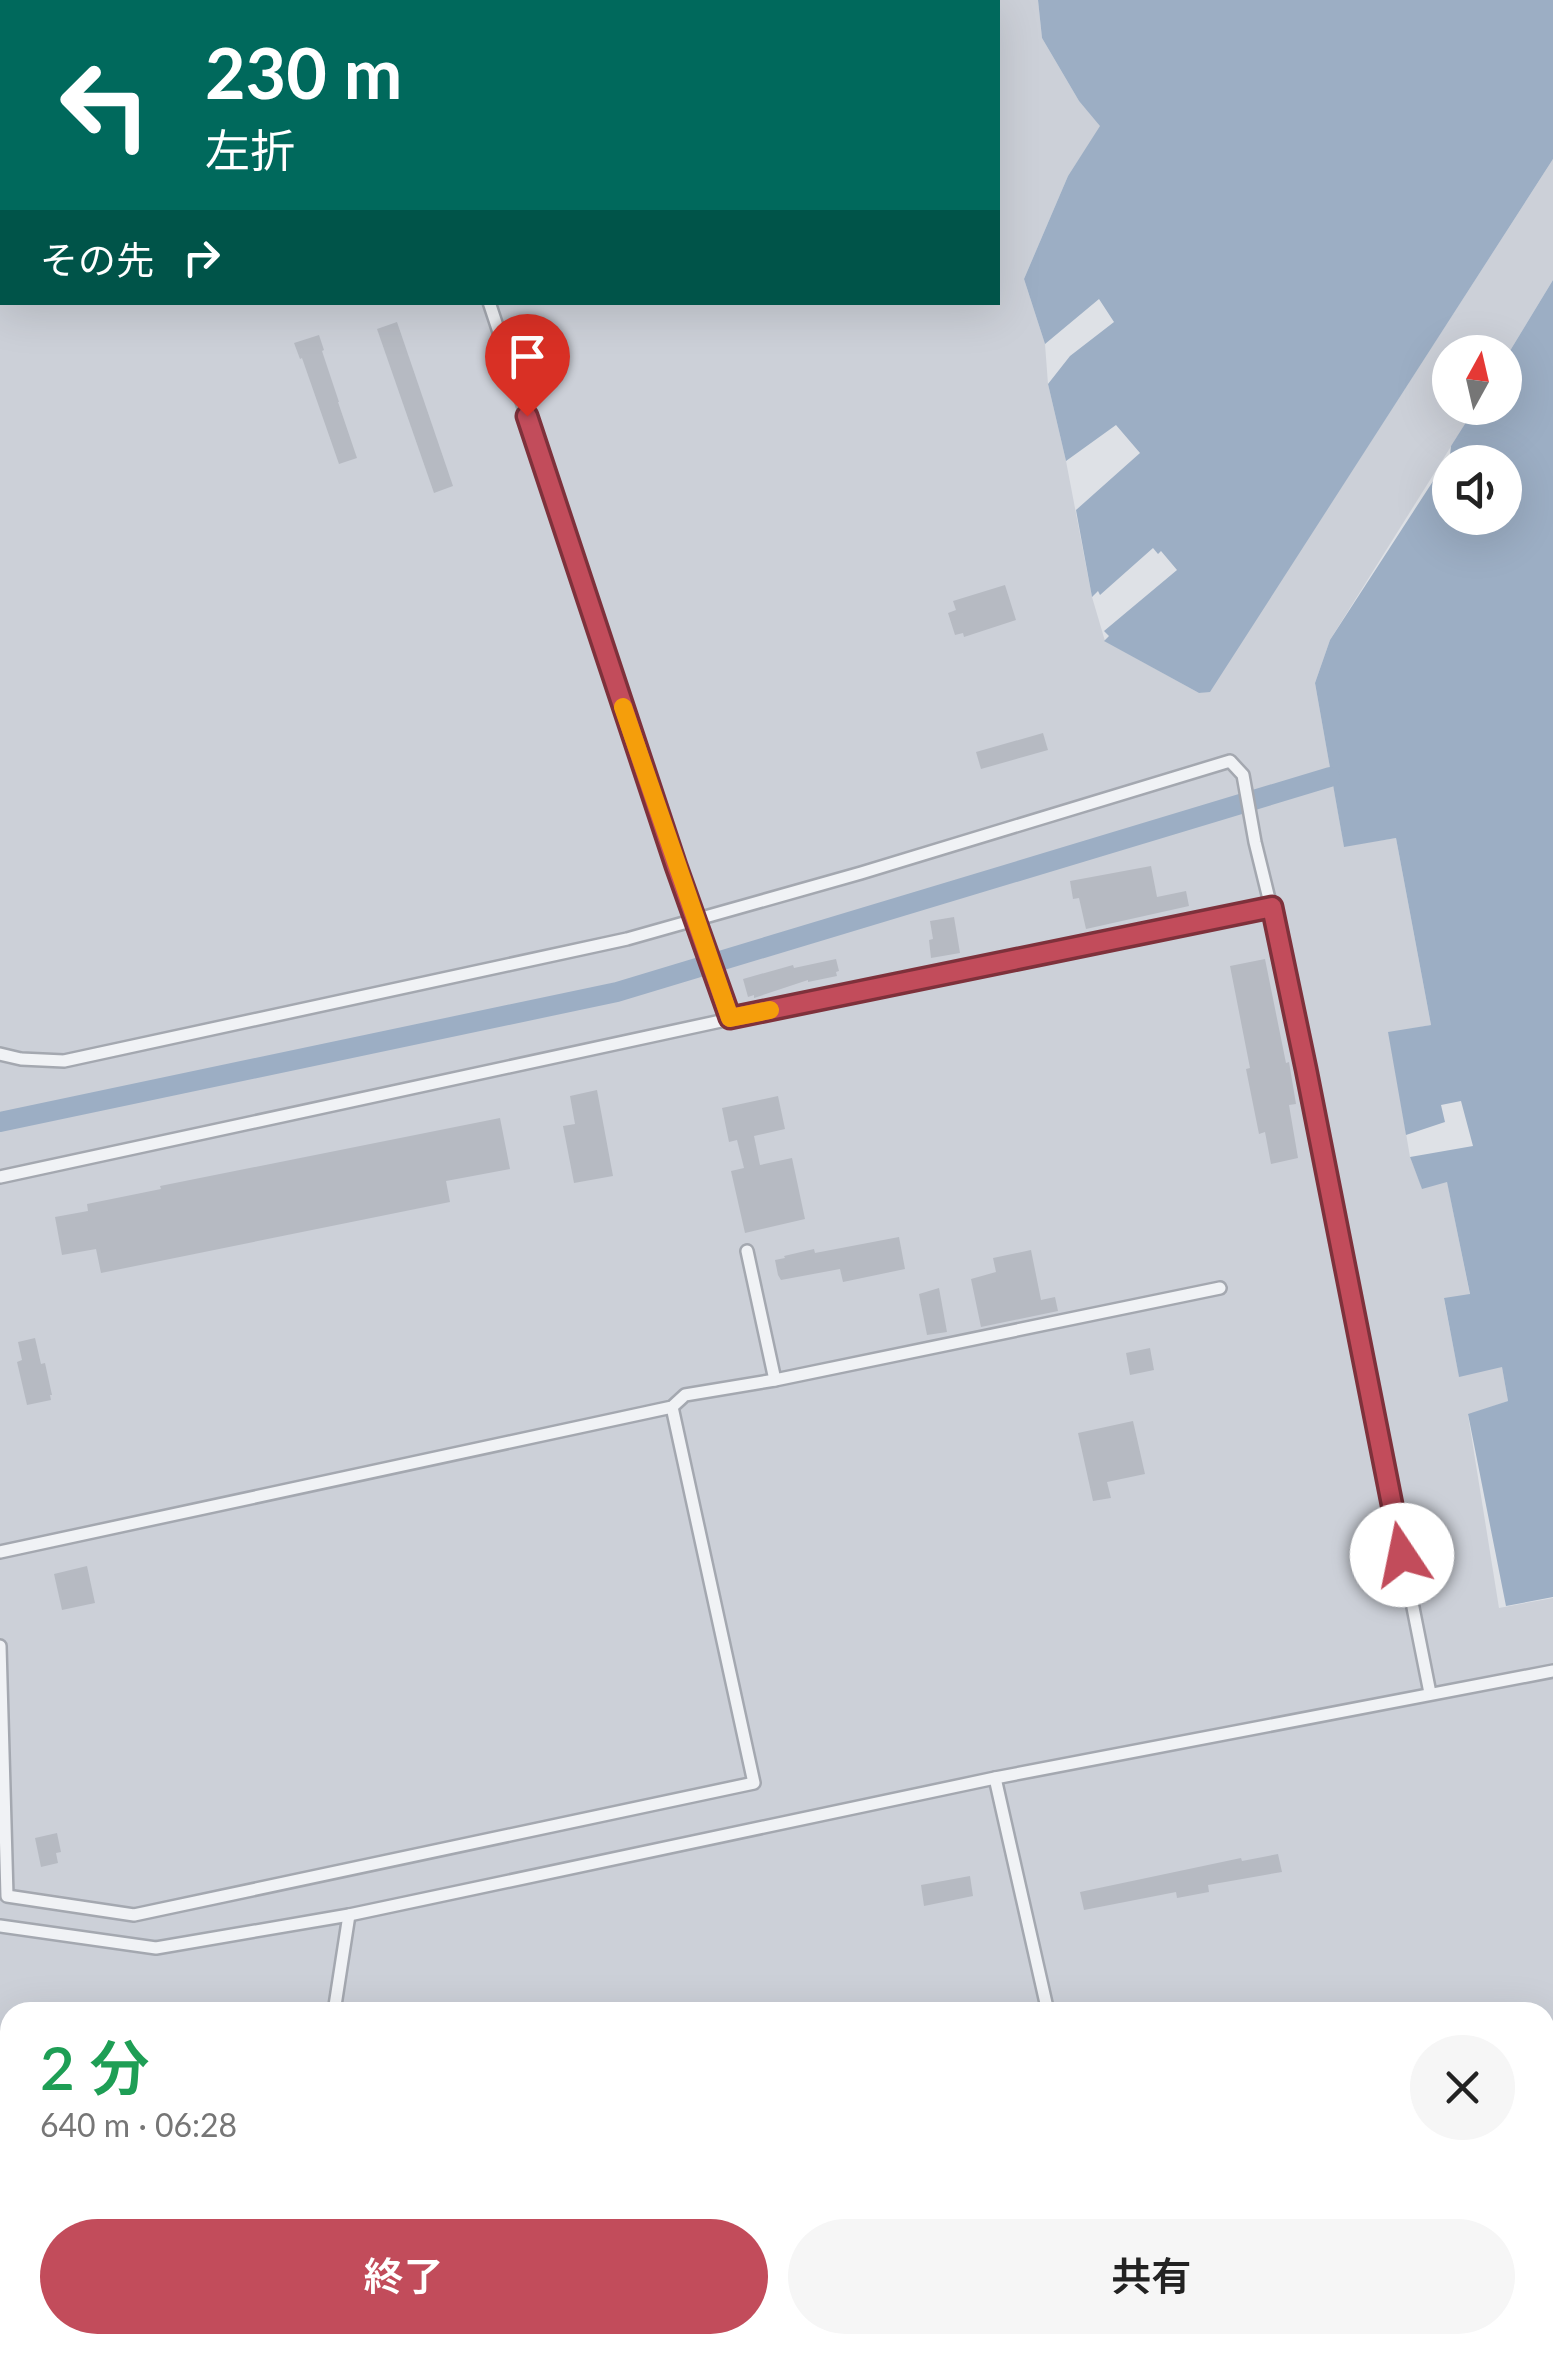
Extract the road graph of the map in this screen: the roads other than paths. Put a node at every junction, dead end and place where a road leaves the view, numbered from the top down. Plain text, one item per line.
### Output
1 (490, 305) edge
2 (1272, 907) junction
3 (696, 920) junction
4 (729, 1016) junction
5 (0, 1054) edge
6 (0, 1177) edge
7 (747, 1251) dead end
8 (1220, 1288) dead end
9 (775, 1380) junction
10 (672, 1407) junction
11 (0, 1552) edge
12 (0, 1646) edge
13 (1553, 1671) edge
14 (1430, 1693) junction
15 (994, 1778) junction
16 (349, 1915) junction
17 (0, 1926) edge
18 (336, 2002) edge
19 (1046, 2002) edge

1 - 3 lane
2 - 3 lane
2 - 4 lane
2 - 14 lane
3 - 4 lane
3 - 5 lane
4 - 6 lane
7 - 9 lane
8 - 9 lane
9 - 10 lane
10 - 11 lane
10 - 12 lane
13 - 14 lane
14 - 15 lane
15 - 16 lane
15 - 19 lane
16 - 17 lane
16 - 18 lane

